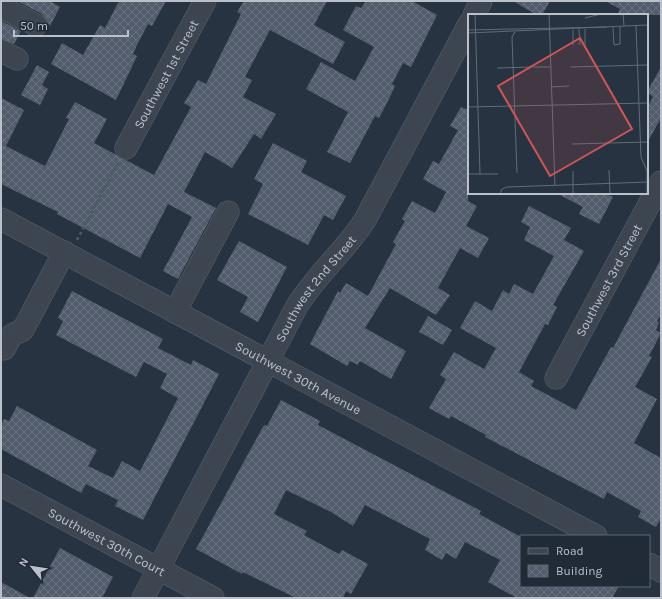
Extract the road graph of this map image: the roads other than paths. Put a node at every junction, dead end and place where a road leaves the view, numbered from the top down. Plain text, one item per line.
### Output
1 (206, 1) edge
2 (481, 1) edge
3 (1, 7) edge
4 (474, 14) edge
5 (36, 25) dead end
6 (468, 26) edge
7 (124, 153) road end
8 (661, 182) edge
9 (228, 212) dead end
10 (1, 219) edge
11 (70, 247) junction
12 (175, 312) junction
13 (3, 353) edge
14 (269, 361) junction
15 (556, 378) dead end
16 (1, 485) edge
17 (594, 535) edge
18 (650, 565) edge
19 (158, 569) junction
20 (661, 571) edge
21 (143, 598) edge
22 (213, 598) edge

1 - 7 street, Southwest 1st Street
2 - 4 street
3 - 5 street
6 - 14 street, Southwest 2nd Street
8 - 15 street, Southwest 3rd Street
9 - 12 street
10 - 11 street, Southwest 30th Avenue
11 - 12 street, Southwest 30th Avenue
11 - 13 street
12 - 14 street, Southwest 30th Avenue
14 - 17 street, Southwest 30th Avenue
14 - 19 street, Southwest 2nd Street
16 - 19 street, Southwest 30th Court
18 - 20 street
19 - 21 street, Southwest 2nd Street
19 - 22 street, Southwest 30th Court

